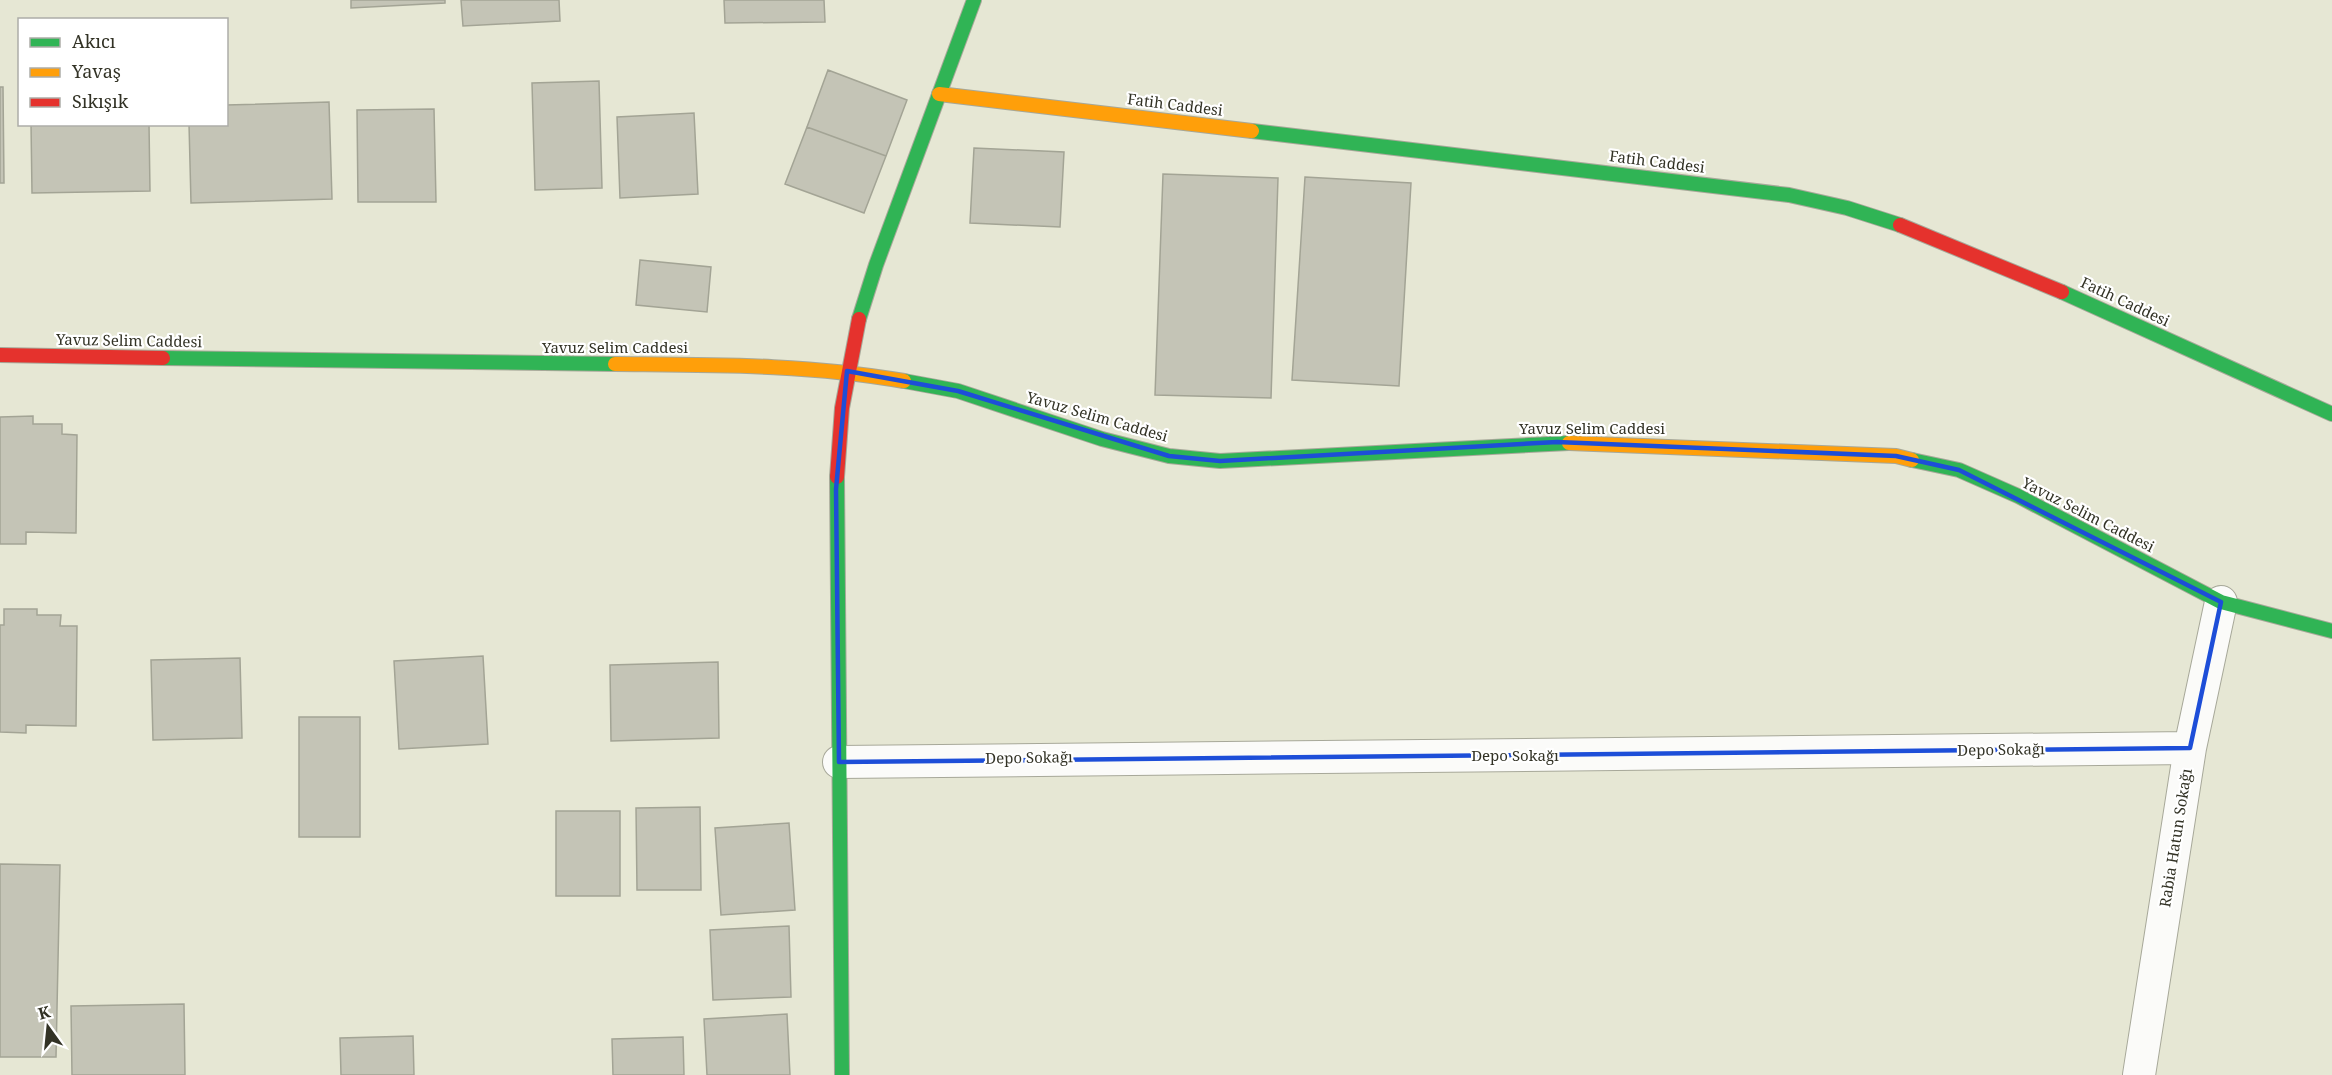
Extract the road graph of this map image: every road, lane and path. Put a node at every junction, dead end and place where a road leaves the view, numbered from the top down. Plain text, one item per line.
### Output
1 (974, 0) edge
2 (939, 94) junction
3 (0, 355) edge
4 (847, 371) junction
5 (2332, 414) edge
6 (2221, 602) junction
7 (2332, 631) edge
8 (2190, 747) junction
9 (839, 762) junction
10 (842, 1075) edge
11 (2139, 1075) edge

1 - 2 street
2 - 4 street
2 - 5 street, Fatih Caddesi
3 - 4 street, Yavuz Selim Caddesi
4 - 6 street, Yavuz Selim Caddesi
4 - 9 street
6 - 7 street, Yavuz Selim Caddesi
6 - 8 street, Rabia Hatun Sokağı
8 - 9 street, Depo Sokağı
8 - 11 street, Rabia Hatun Sokağı
9 - 10 street

